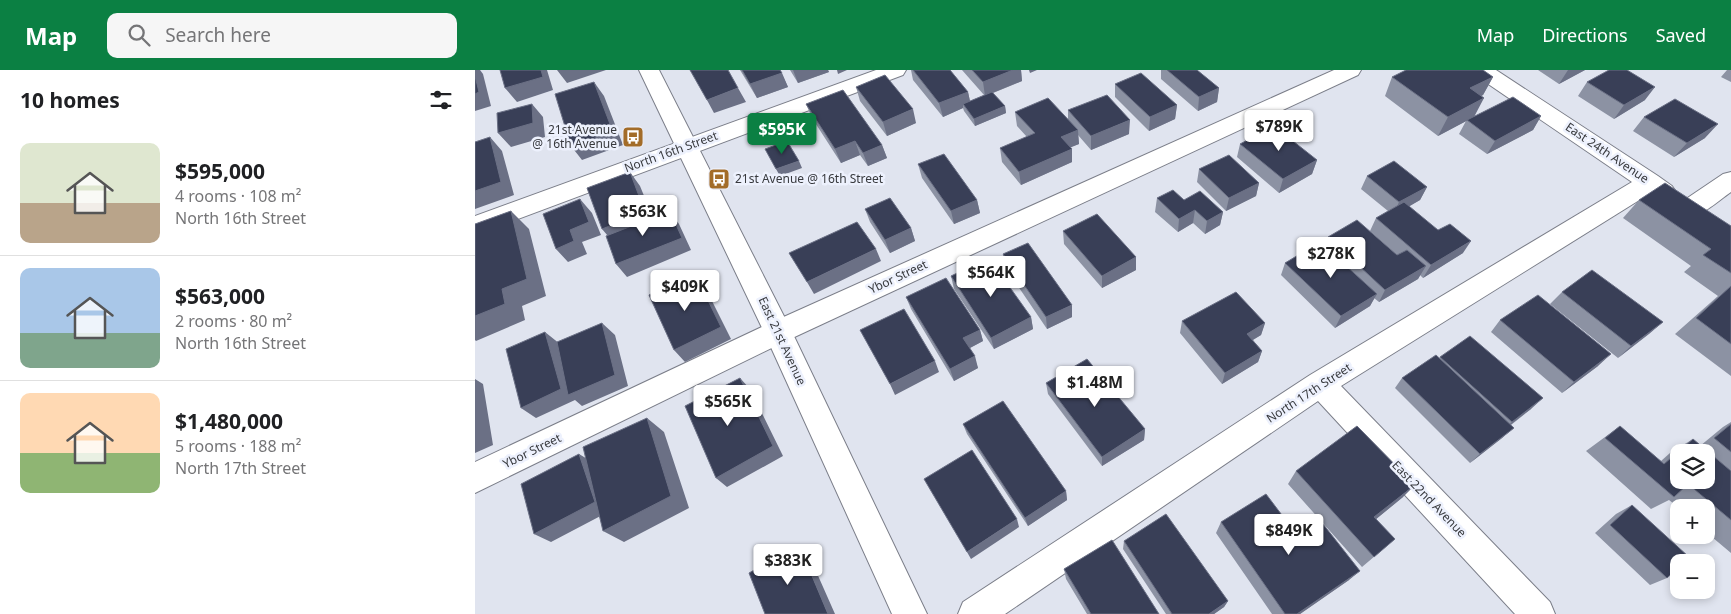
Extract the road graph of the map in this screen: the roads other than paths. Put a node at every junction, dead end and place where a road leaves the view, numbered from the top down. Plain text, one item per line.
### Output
1 (649, 70) edge
2 (896, 70) edge
3 (1351, 70) edge
4 (1482, 70) edge
5 (687, 146) junction
6 (1731, 180) edge
7 (1650, 182) junction
8 (1689, 209) junction
9 (1710, 223) edge
10 (475, 226) edge
11 (778, 332) junction
12 (1320, 384) junction
13 (475, 478) edge
14 (911, 614) edge
15 (975, 614) edge
16 (1538, 614) edge

1 - 5 street, East 21st Avenue
2 - 5 street, North 16th Street
3 - 11 street, Ybor Street
4 - 7 street, East 24th Avenue
5 - 10 street, North 16th Street
5 - 11 street, East 21st Avenue
6 - 8 street
7 - 8 street, East 24th Avenue
7 - 12 street, North 17th Street
8 - 9 street, East 24th Avenue
11 - 13 street, Ybor Street
11 - 14 street, East 21st Avenue
12 - 15 street, North 17th Street
12 - 16 street, East 22nd Avenue

